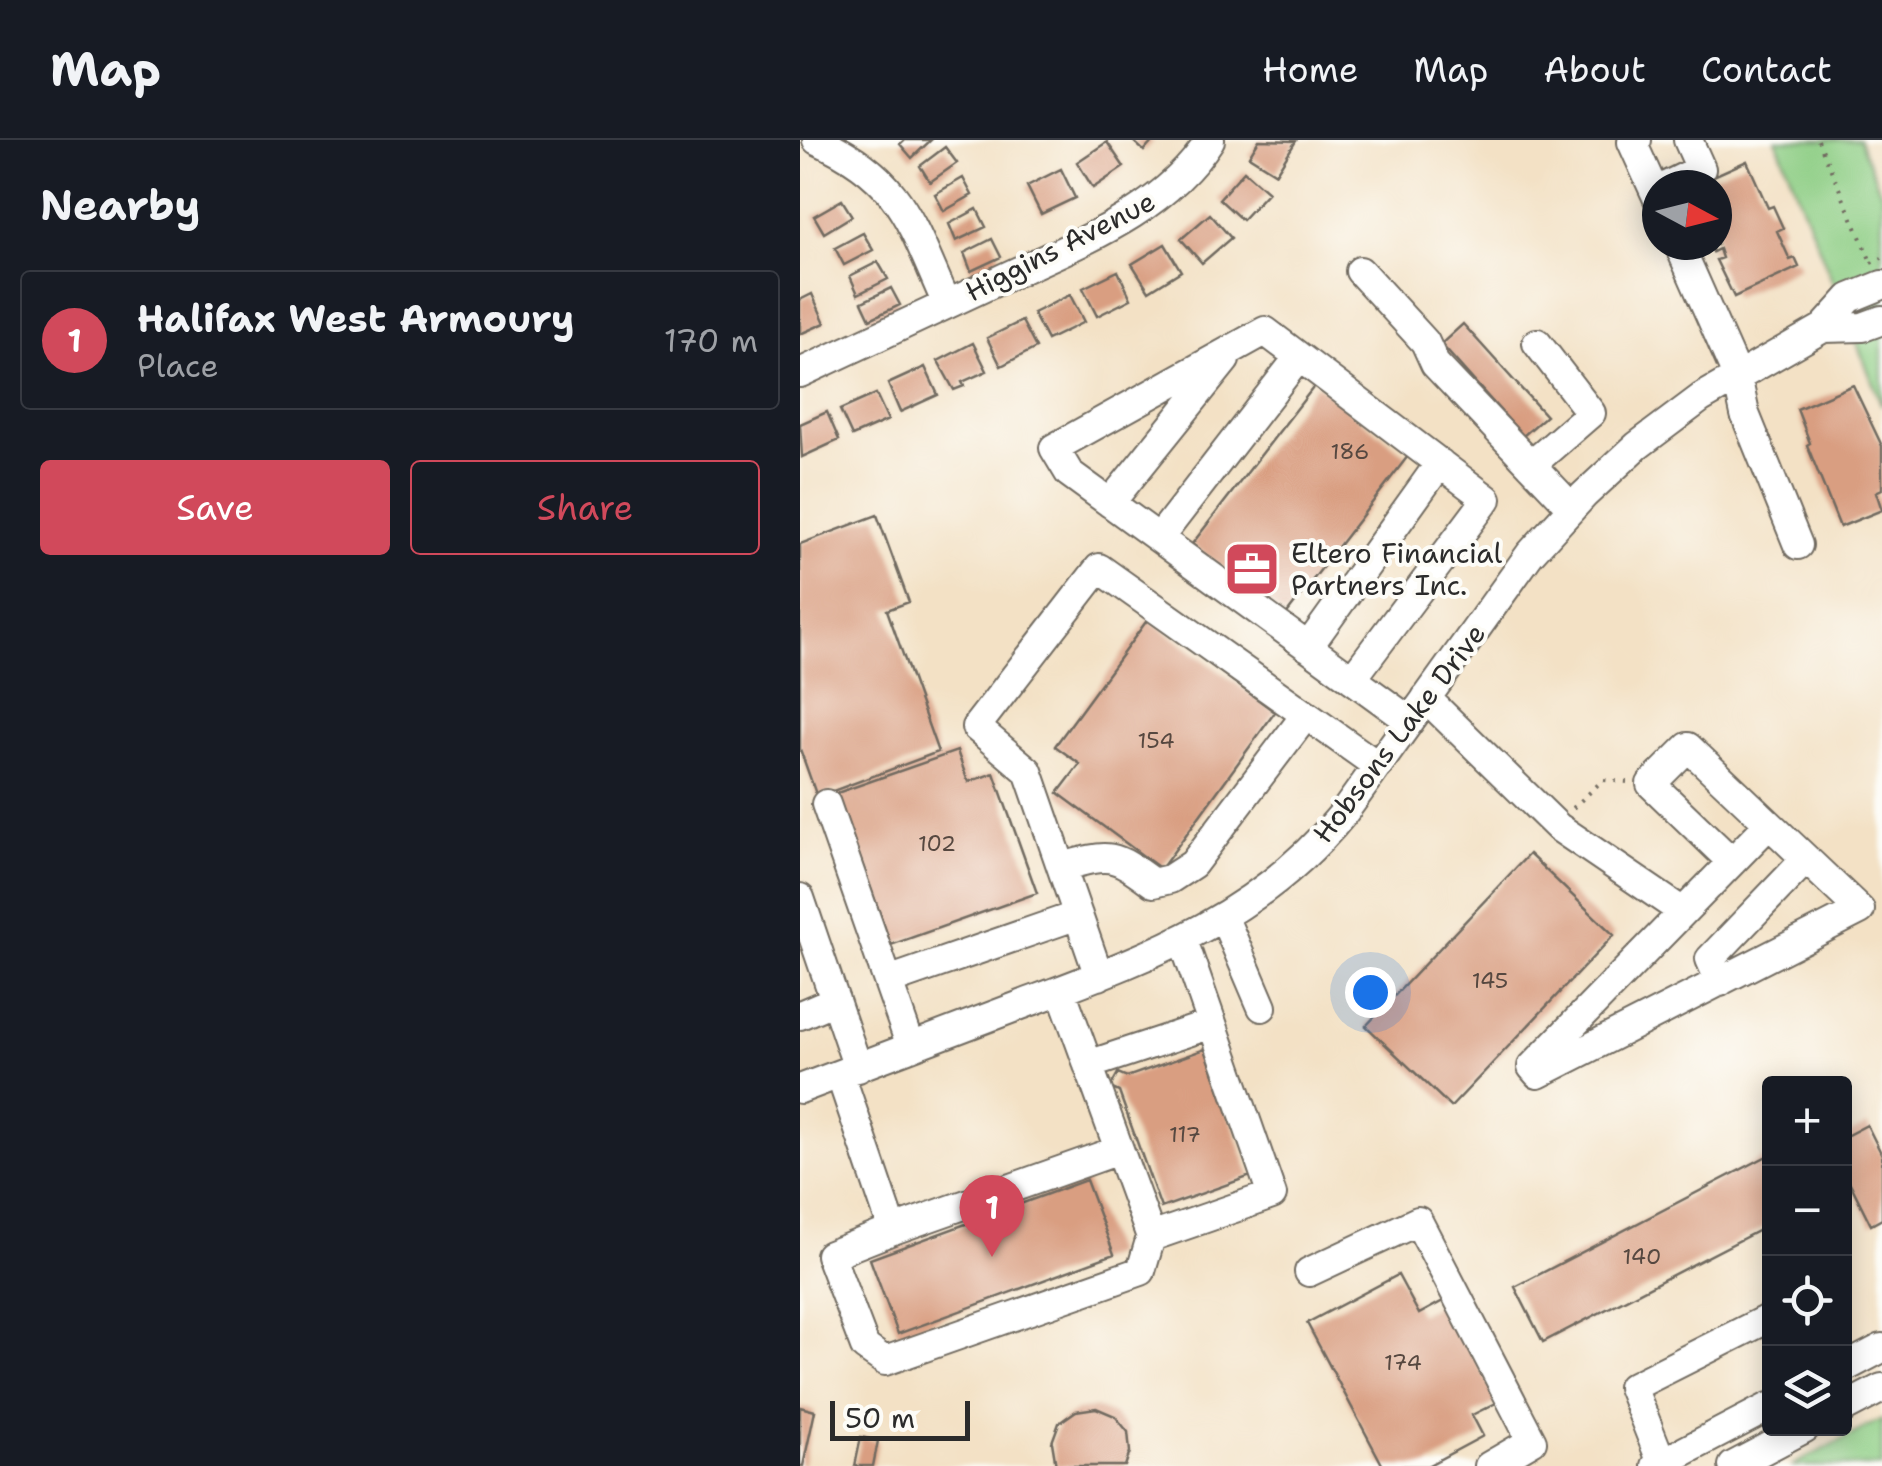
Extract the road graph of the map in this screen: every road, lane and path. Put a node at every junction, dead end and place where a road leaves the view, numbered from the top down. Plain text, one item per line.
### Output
1 (816, 140) edge
2 (1210, 140) edge
3 (1636, 140) edge
4 (1688, 140) edge
5 (1818, 140) edge
6 (1647, 170) edge
7 (1700, 170) edge
8 (1685, 260) edge
9 (1360, 271) dead end
10 (1879, 273) edge
11 (947, 304) junction
12 (1882, 320) edge
13 (1823, 328) junction
14 (1537, 342) dead end
15 (1234, 348) junction
16 (1299, 357) junction
17 (800, 373) edge
18 (1737, 376) junction
19 (1440, 463) junction
20 (1531, 465) junction
21 (1110, 503) junction
22 (1572, 508) junction
23 (1159, 538) junction
24 (1798, 545) dead end
25 (1308, 647) junction
26 (1352, 680) junction
27 (1426, 698) junction
28 (1305, 716) junction
29 (1410, 722) junction
30 (1378, 766) junction
31 (1651, 784) junction
32 (826, 804) dead end
33 (1769, 824) junction
34 (1558, 828) junction
35 (1806, 859) junction
36 (1732, 862) junction
37 (1062, 867) junction
38 (800, 898) edge
39 (1683, 912) junction
40 (1078, 915) junction
41 (1224, 918) junction
42 (806, 935) edge
43 (1183, 940) junction
44 (1099, 976) junction
45 (888, 981) junction
46 (1720, 982) junction
47 (1061, 990) junction
48 (835, 1000) junction
49 (1262, 1006) dead end
50 (800, 1015) edge
51 (1212, 1024) junction
52 (911, 1047) junction
53 (1088, 1065) junction
54 (849, 1071) junction
55 (800, 1089) edge
56 (1119, 1150) junction
57 (893, 1230) junction
58 (1151, 1237) junction
59 (1309, 1272) dead end
60 (1762, 1322) edge
61 (1882, 1348) edge
62 (1852, 1364) edge
63 (1882, 1388) edge
64 (1852, 1404) edge
65 (1762, 1411) edge
66 (1790, 1436) edge
67 (1662, 1465) edge
68 (1490, 1466) edge
69 (1733, 1466) edge

1 - 11 street
2 - 11 street, Higgins Avenue
3 - 6 street
4 - 7 street
5 - 10 path
8 - 18 street
9 - 20 street
10 - 13 street, Hobsons Lake Drive
11 - 17 street, Higgins Avenue
12 - 13 street, Hobsons Lake Drive
13 - 18 street, Hobsons Lake Drive
14 - 20 street
15 - 16 street
15 - 21 street
15 - 21 street
16 - 19 street
16 - 23 street
18 - 22 street, Hobsons Lake Drive
18 - 24 street
19 - 25 street
19 - 26 street
20 - 22 street
21 - 23 street
22 - 27 street, Hobsons Lake Drive
23 - 25 street
25 - 26 street
26 - 29 street
27 - 29 street, Hobsons Lake Drive
27 - 34 street
28 - 30 street
28 - 37 street
28 - 37 street
29 - 30 street, Hobsons Lake Drive
30 - 41 street, Hobsons Lake Drive
31 - 33 street
31 - 34 path
31 - 36 street
32 - 45 street
33 - 35 street
33 - 36 street
34 - 39 street
35 - 46 street
35 - 46 street
36 - 39 street
37 - 40 street
38 - 42 street
39 - 46 street
40 - 44 street
40 - 45 street
41 - 43 street, Hobsons Lake Drive
41 - 49 street
42 - 48 street
43 - 44 street, Hobsons Lake Drive
43 - 51 street
44 - 47 street, Hobsons Lake Drive
45 - 52 street
47 - 52 street, Hobsons Lake Drive
47 - 53 street
48 - 50 street
48 - 54 street
51 - 53 street
51 - 58 street
52 - 54 street, Hobsons Lake Drive
53 - 56 street
54 - 55 street, Hobsons Lake Drive
54 - 57 street
56 - 57 street
56 - 58 street
57 - 58 street
59 - 68 street
60 - 67 street
61 - 62 street
63 - 64 street
65 - 67 street
66 - 69 street

